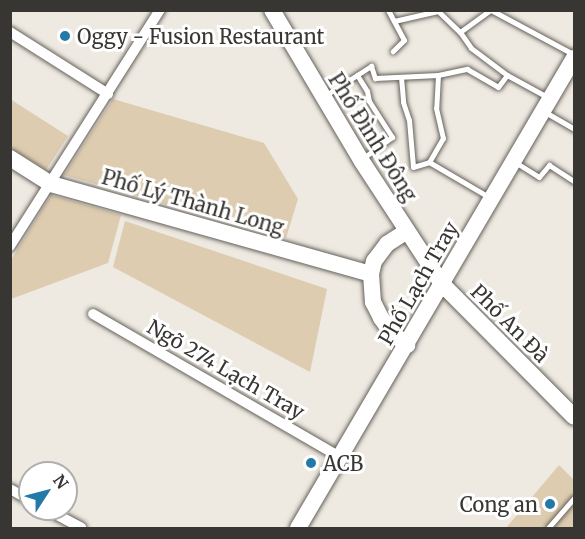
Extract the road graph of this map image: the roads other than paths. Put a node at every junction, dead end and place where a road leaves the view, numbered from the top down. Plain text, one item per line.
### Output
1 (160, 10) edge
2 (272, 10) edge
3 (388, 10) edge
4 (490, 10) edge
5 (394, 21) junction
6 (10, 32) edge
7 (460, 32) junction
8 (393, 51) dead end
9 (574, 56) edge
10 (357, 75) junction
11 (438, 75) junction
12 (507, 75) junction
13 (570, 76) edge
14 (401, 77) junction
15 (108, 94) junction
16 (322, 97) junction
17 (547, 105) junction
18 (574, 129) edge
19 (10, 158) edge
20 (361, 160) junction
21 (514, 161) junction
22 (429, 162) junction
23 (574, 181) edge
24 (51, 184) junction
25 (492, 199) junction
26 (407, 231) junction
27 (10, 246) edge
28 (370, 274) junction
29 (442, 284) junction
30 (93, 314) dead end
31 (407, 345) junction
32 (574, 417) edge
33 (340, 457) junction
34 (574, 498) edge
35 (64, 524) edge
36 (81, 528) edge
37 (298, 528) edge
38 (548, 528) edge

1 - 15 street
2 - 16 street, Phố Đình Đông
3 - 5 lane
4 - 7 lane
4 - 9 lane
5 - 7 lane
5 - 8 lane
6 - 15 street
7 - 12 lane
9 - 13 street, Phố Lạch Tray
10 - 14 lane
10 - 16 lane
10 - 20 lane
11 - 12 lane
11 - 14 lane
11 - 22 lane
12 - 17 lane
13 - 17 street, Phố Lạch Tray
14 - 22 lane
15 - 24 street
16 - 20 street, Phố Đình Đông
17 - 18 lane
17 - 21 street, Phố Lạch Tray
19 - 24 street, Phố Lý Thành Long
20 - 26 street, Phố Đình Đông
21 - 23 lane
21 - 25 street, Phố Lạch Tray
22 - 25 lane
24 - 27 street
24 - 28 street, Phố Lý Thành Long
25 - 29 street, Phố Lạch Tray
26 - 28 street
26 - 29 street, Phố Đình Đông
28 - 31 street
29 - 31 street, Phố Lạch Tray
29 - 32 street, Phố An Đà
30 - 33 street, Ngõ 274 Lạch Tray
31 - 33 street, Phố Lạch Tray
33 - 37 street, Phố Lạch Tray
34 - 38 lane
35 - 36 street

